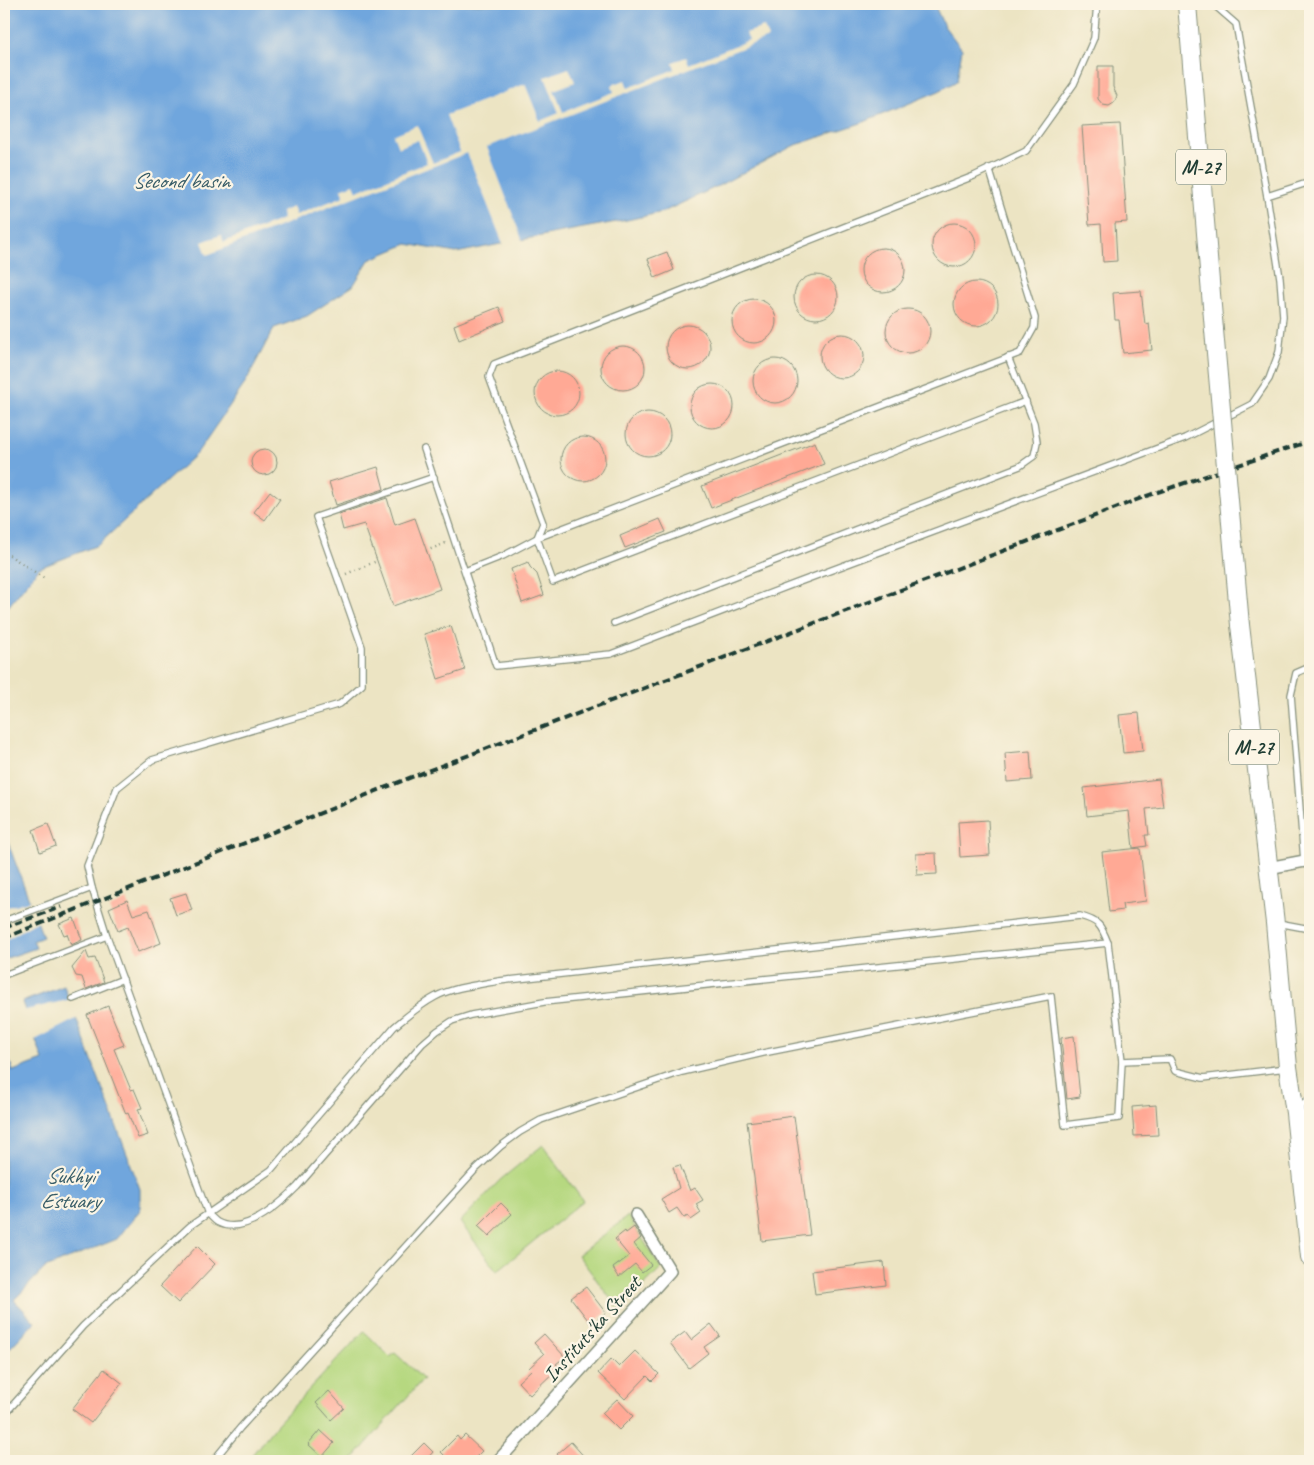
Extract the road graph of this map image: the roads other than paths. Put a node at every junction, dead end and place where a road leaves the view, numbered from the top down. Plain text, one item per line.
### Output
1 (1098, 4) edge
2 (1188, 4) edge
3 (1213, 4) edge
4 (989, 168) junction
5 (1310, 182) edge
6 (1267, 196) junction
7 (1008, 357) junction
8 (1026, 401) junction
9 (424, 449) dead end
10 (434, 477) junction
11 (537, 538) junction
12 (465, 571) junction
13 (614, 623) dead end
14 (1310, 667) edge
15 (1307, 860) edge
16 (1268, 868) junction
17 (92, 888) junction
18 (4, 921) edge
19 (1275, 923) junction
20 (1310, 929) edge
21 (107, 936) junction
22 (1108, 943) junction
23 (4, 975) edge
24 (123, 979) junction
25 (73, 999) dead end
26 (1122, 1061) junction
27 (1288, 1067) junction
28 (1310, 1098) edge
29 (1295, 1113) junction
30 (208, 1214) junction
31 (636, 1215) dead end
32 (1310, 1257) edge
33 (4, 1415) edge
34 (213, 1461) edge
35 (498, 1461) edge

1 - 4 lane
2 - 16 main road, М-27, bridge
3 - 6 lane
4 - 7 lane
4 - 11 lane
5 - 6 lane
6 - 12 lane
7 - 8 lane
7 - 11 lane
8 - 11 lane
8 - 13 lane
9 - 10 lane
10 - 12 lane
10 - 17 lane
11 - 12 lane
14 - 15 lane
15 - 16 street
16 - 19 main road, М-27
17 - 18 lane
17 - 21 lane
19 - 20 lane
19 - 27 main road, М-27
21 - 23 lane
21 - 24 lane
22 - 26 lane
22 - 30 lane
22 - 30 lane
24 - 25 lane
24 - 30 lane
26 - 27 lane
26 - 34 lane
27 - 29 main road, М-27
28 - 29 lane
29 - 32 main road, М-27
30 - 33 lane
31 - 35 street, Instituts'ka Street

